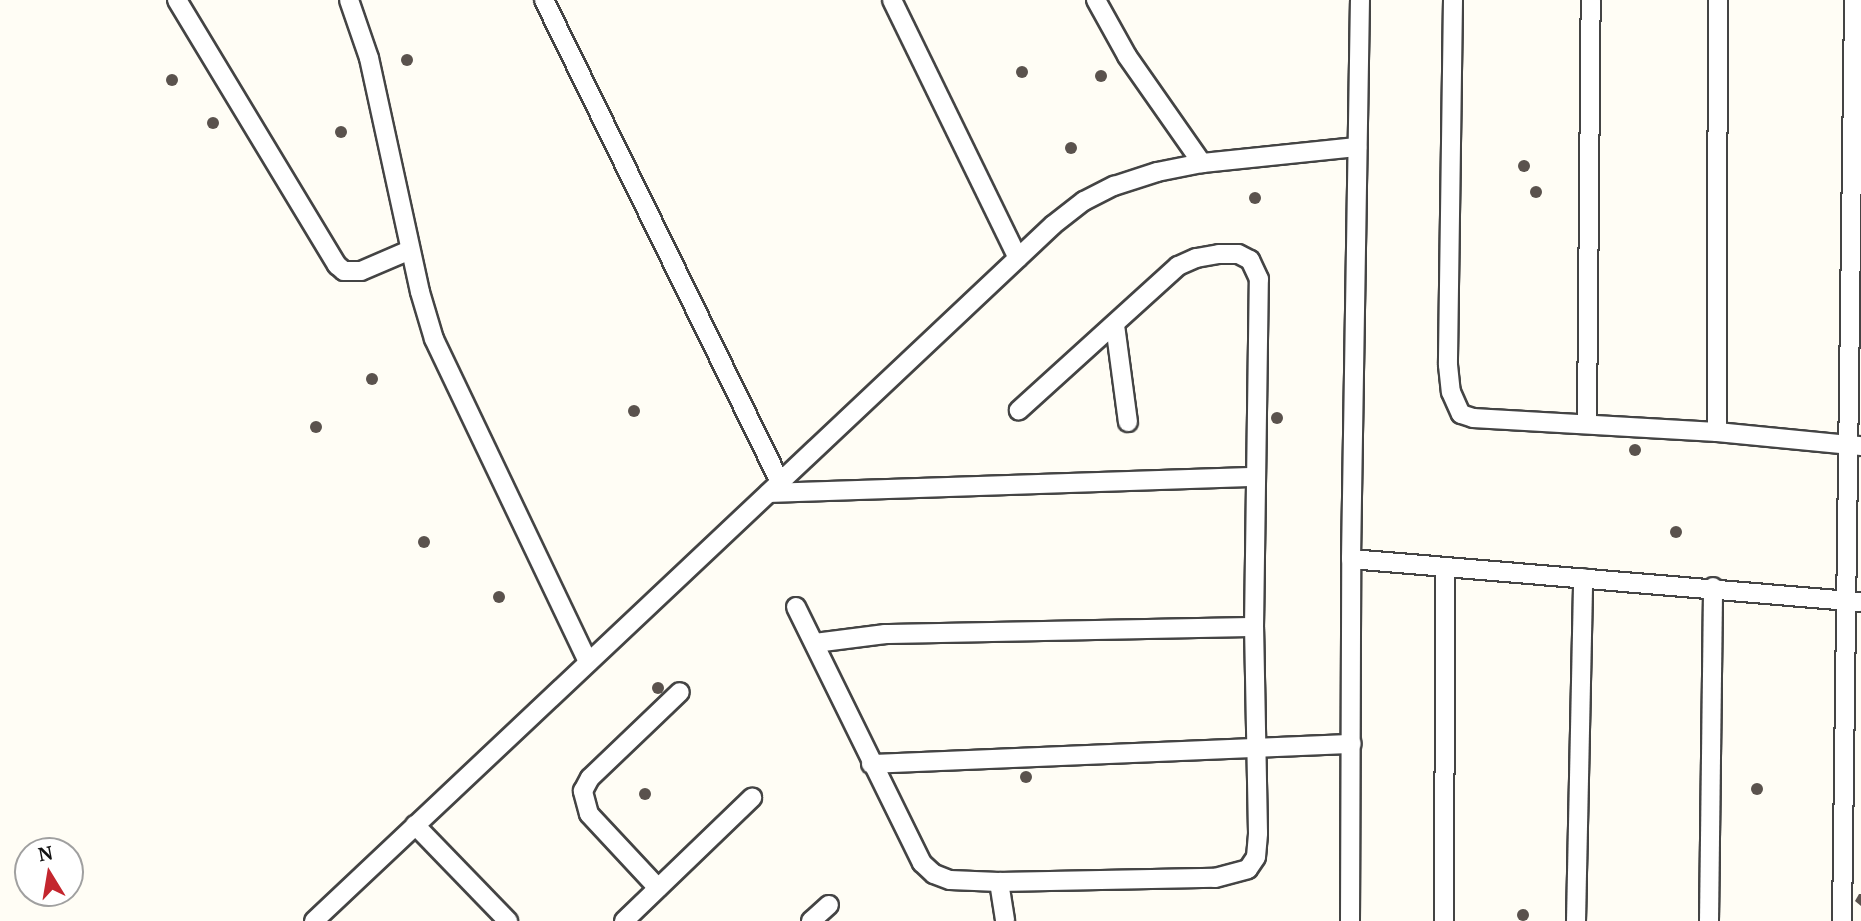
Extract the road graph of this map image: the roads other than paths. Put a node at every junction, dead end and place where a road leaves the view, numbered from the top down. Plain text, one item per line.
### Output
1 (177, 0) edge
2 (349, 0) edge
3 (544, 0) edge
4 (892, 0) edge
5 (1096, 0) edge
6 (1360, 0) edge
7 (1453, 0) edge
8 (1591, 0) edge
9 (1718, 0) edge
10 (1854, 0) edge
11 (1357, 147) junction
12 (1202, 163) junction
13 (410, 250) junction
14 (1018, 258) junction
15 (1115, 325) junction
16 (1019, 410) dead end
17 (1128, 422) dead end
18 (1587, 423) junction
19 (1717, 432) junction
20 (1854, 445) edge
21 (1256, 477) junction
22 (774, 487) junction
23 (1351, 559) junction
24 (1445, 567) junction
25 (1583, 578) junction
26 (1713, 587) junction
27 (1854, 601) edge
28 (796, 607) dead end
29 (1254, 627) junction
30 (815, 643) junction
31 (588, 662) junction
32 (680, 692) dead end
33 (1352, 744) junction
34 (1255, 750) junction
35 (871, 764) junction
36 (752, 798) dead end
37 (415, 825) junction
38 (999, 882) junction
39 (658, 888) junction
40 (829, 905) dead end
41 (314, 921) edge
42 (508, 921) edge
43 (624, 921) edge
44 (811, 921) edge
45 (1005, 921) edge
46 (1350, 921) edge
47 (1444, 921) edge
48 (1576, 921) edge
49 (1709, 921) edge
50 (1842, 921) edge

1 - 13 street
2 - 13 street
3 - 22 street
4 - 14 street
5 - 12 street
6 - 11 street
7 - 18 street
8 - 18 street
9 - 19 street
10 - 20 street
11 - 12 street
11 - 23 street
12 - 14 street
13 - 31 street
14 - 22 street
15 - 16 street
15 - 17 street
15 - 21 street
18 - 19 street
19 - 20 street
20 - 27 street
21 - 22 street
21 - 29 street
22 - 31 street
23 - 24 street
23 - 33 street
24 - 25 street
24 - 47 street
25 - 26 street
25 - 48 street
26 - 27 street
26 - 49 street
27 - 50 street
28 - 30 street
29 - 30 street
29 - 34 street
30 - 35 street
31 - 37 street
32 - 39 street
33 - 34 street
33 - 46 street
34 - 35 street
34 - 38 street
35 - 38 street
36 - 39 street
37 - 41 street
37 - 42 street
38 - 45 street
39 - 43 street
40 - 44 street

